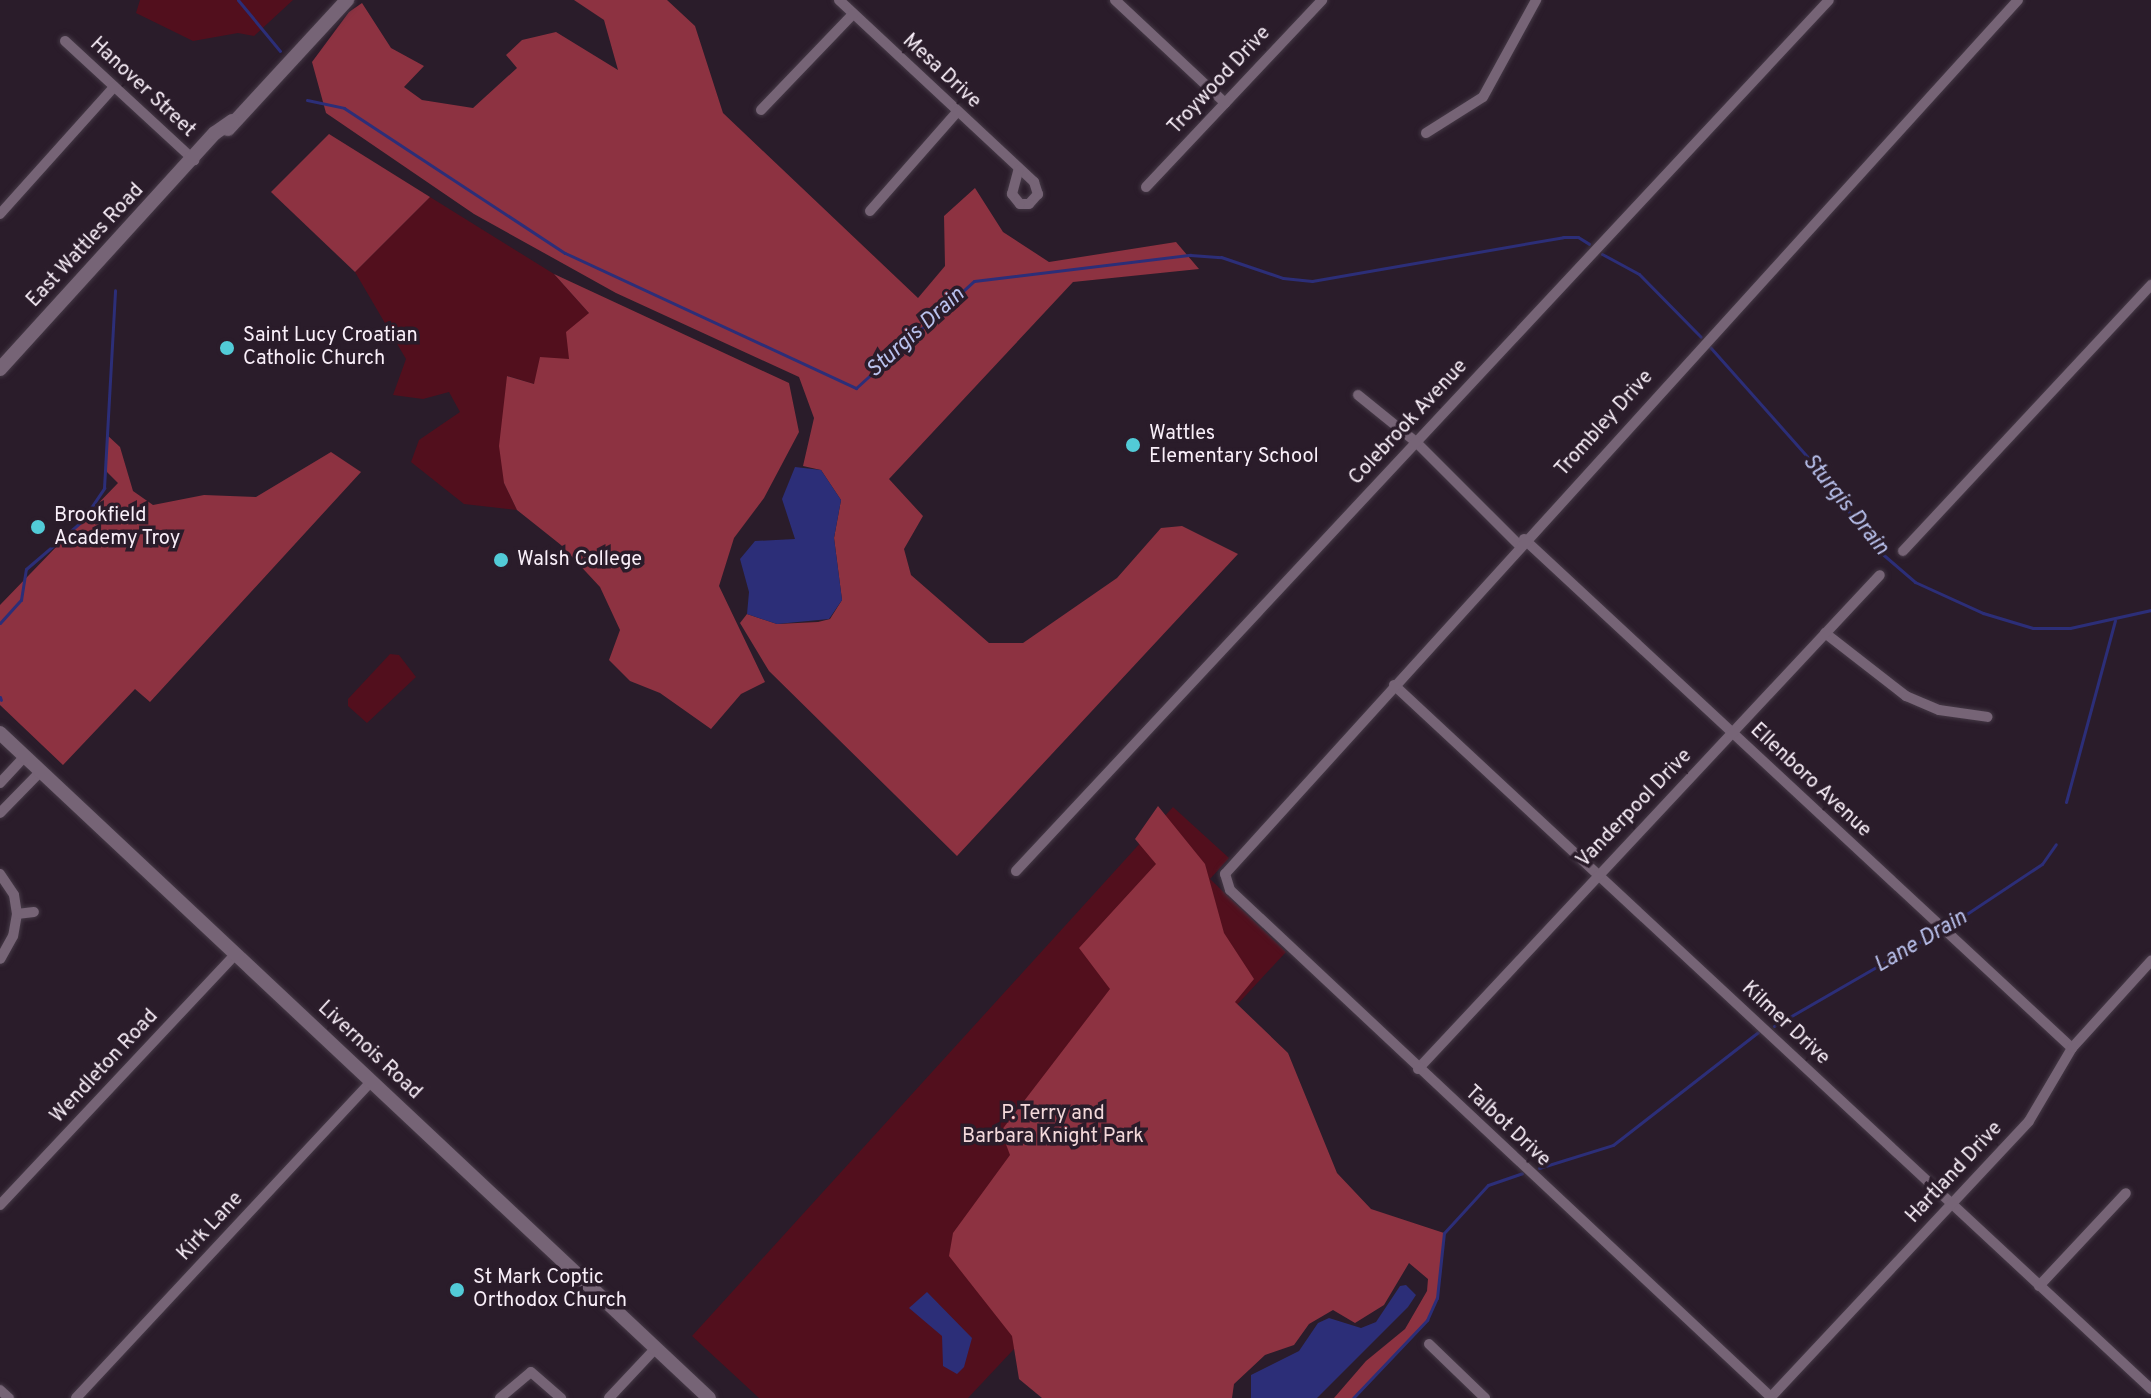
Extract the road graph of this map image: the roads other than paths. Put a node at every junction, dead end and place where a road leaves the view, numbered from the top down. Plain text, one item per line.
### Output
1 (347, 0) edge
2 (839, 0) edge
3 (1115, 0) edge
4 (1322, 0) edge
5 (1536, 0) edge
6 (1829, 0) edge
7 (2018, 0) edge
8 (853, 14) junction
9 (65, 41) dead end
10 (114, 87) junction
11 (1225, 103) junction
12 (761, 110) dead end
13 (957, 112) junction
14 (1426, 133) dead end
15 (198, 156) junction
16 (1018, 171) dead end
17 (1146, 187) dead end
18 (870, 211) dead end
19 (0, 214) edge
20 (2151, 285) edge
21 (0, 369) edge
22 (1358, 395) dead end
23 (1416, 442) junction
24 (1521, 542) junction
25 (1903, 551) dead end
26 (1880, 575) dead end
27 (1825, 633) junction
28 (1394, 685) junction
29 (1988, 717) dead end
30 (1732, 732) junction
31 (0, 733) edge
32 (24, 757) junction
33 (40, 772) junction
34 (0, 783) edge
35 (0, 813) edge
36 (1016, 871) dead end
37 (0, 874) edge
38 (1597, 874) junction
39 (1224, 877) joint
40 (34, 912) dead end
41 (17, 914) junction
42 (236, 954) junction
43 (0, 959) edge
44 (2151, 961) edge
45 (2072, 1048) junction
46 (1418, 1069) junction
47 (372, 1081) junction
48 (2126, 1193) dead end
49 (1951, 1203) junction
50 (0, 1205) edge
51 (2039, 1286) junction
52 (1429, 1344) dead end
53 (656, 1348) junction
54 (2151, 1389) edge
55 (0, 1390) edge
56 (9, 1398) edge
57 (76, 1398) edge
58 (500, 1398) edge
59 (561, 1398) edge
60 (609, 1398) edge
61 (709, 1398) edge
62 (1485, 1398) edge
63 (1771, 1398) edge

1 - 15 main road, East Wattles Road
2 - 8 street, Mesa Drive
3 - 11 street
4 - 11 street, Troywood Drive
5 - 14 street
6 - 23 street, Colebrook Avenue
7 - 24 street, Trombley Drive
8 - 12 street
8 - 13 street, Mesa Drive
9 - 10 street, Hanover Street
10 - 15 street, Hanover Street
10 - 19 street
11 - 17 street, Troywood Drive
13 - 16 street, Mesa Drive
13 - 18 street
15 - 21 main road, East Wattles Road
20 - 25 street
22 - 23 street, Ellenboro Avenue
23 - 24 street, Ellenboro Avenue
23 - 36 street, Colebrook Avenue
24 - 28 street, Trombley Drive
24 - 30 street, Ellenboro Avenue
26 - 27 street, Vanderpool Drive
27 - 29 street
27 - 30 street, Vanderpool Drive
28 - 38 street, Kilmer Drive
28 - 39 street, Trombley Drive
30 - 38 street, Vanderpool Drive
30 - 45 street, Ellenboro Avenue
31 - 32 main road, Livernois Road
32 - 33 main road, Livernois Road
32 - 34 street
33 - 35 street
33 - 42 main road, Livernois Road
37 - 41 street
38 - 46 street, Vanderpool Drive
38 - 49 street, Kilmer Drive
39 - 46 street, Talbot Drive
40 - 41 street
41 - 43 street
42 - 47 main road, Livernois Road
42 - 50 street, Wendleton Road
44 - 45 street, Hartland Drive
45 - 49 street, Hartland Drive
46 - 63 street, Talbot Drive
47 - 53 main road, Livernois Road
47 - 57 street, Kirk Lane
48 - 51 street
49 - 51 street, Kilmer Drive
49 - 63 street, Hartland Drive
51 - 54 street, Kilmer Drive
52 - 62 street
53 - 60 street
53 - 61 main road, Livernois Road
55 - 56 street
58 - 59 street

